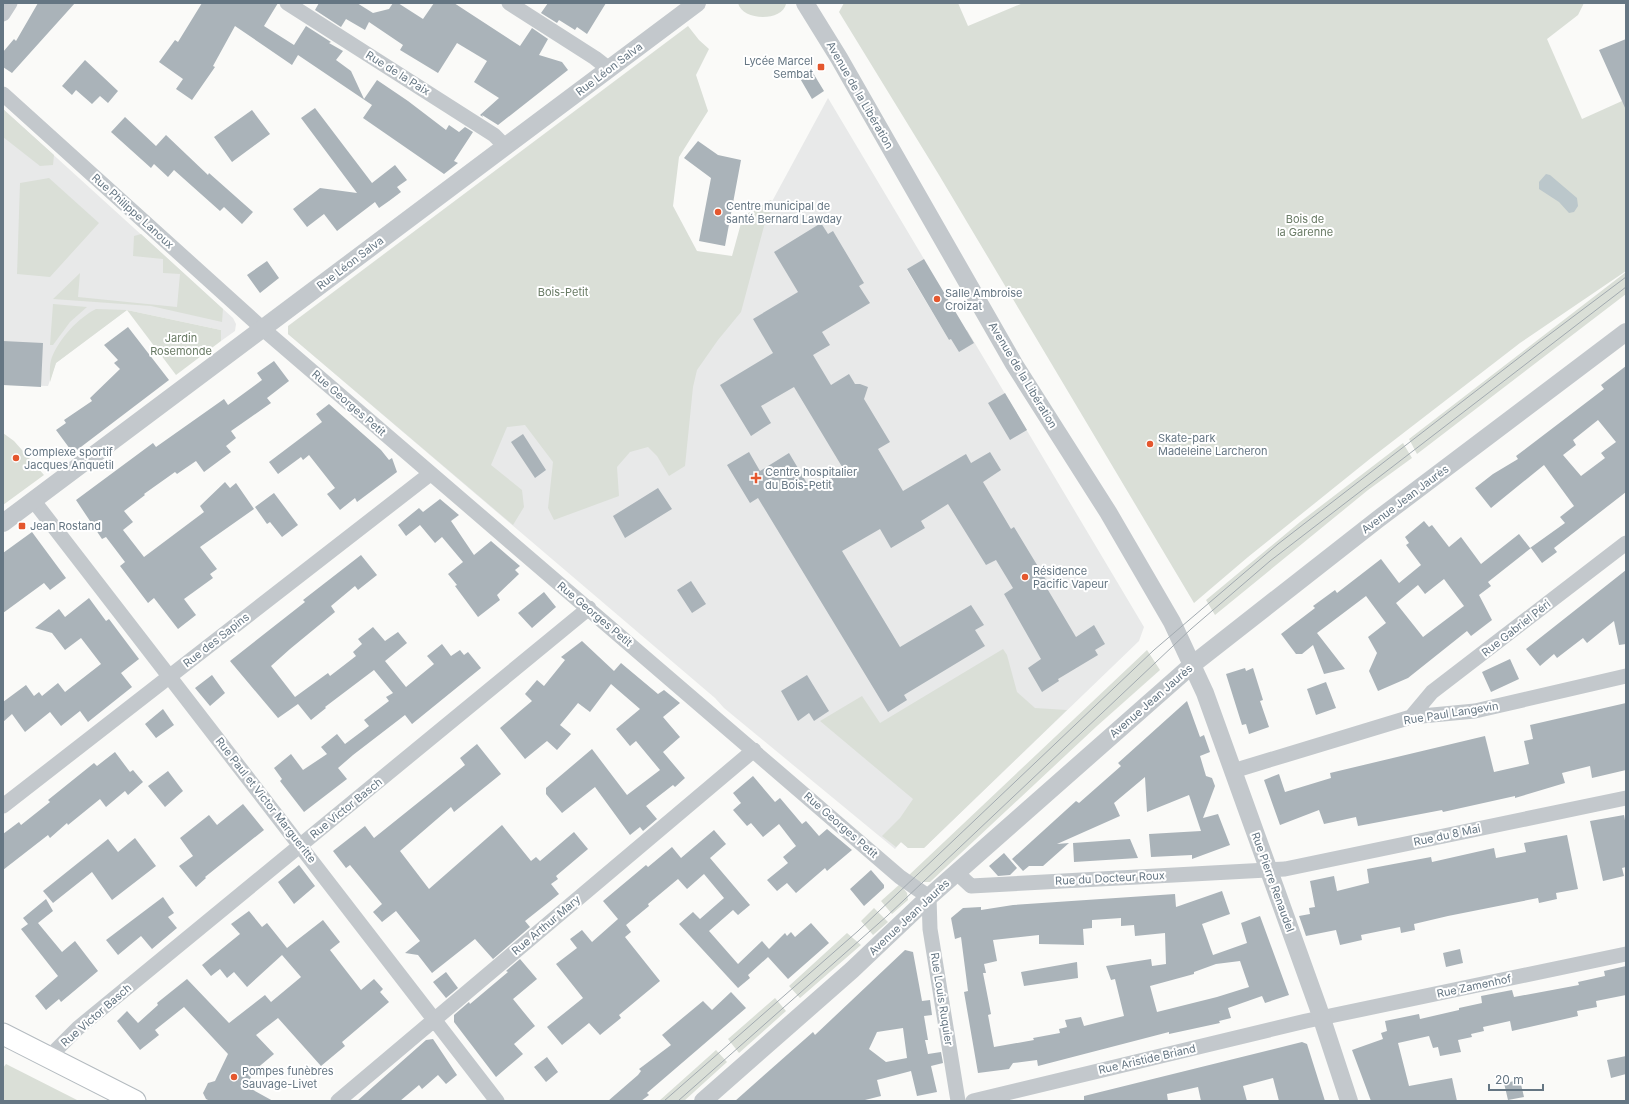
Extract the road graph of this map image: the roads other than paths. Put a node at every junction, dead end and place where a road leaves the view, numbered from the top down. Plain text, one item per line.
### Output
1 (10, 3) edge
2 (287, 3) edge
3 (509, 3) edge
4 (697, 3) edge
5 (805, 3) edge
6 (3, 14) edge
7 (609, 69) junction
8 (3, 94) edge
9 (506, 147) junction
10 (263, 329) junction
11 (1626, 332) edge
12 (430, 474) junction
13 (33, 500) junction
14 (3, 523) edge
15 (1626, 543) edge
16 (589, 608) junction
17 (1192, 665) junction
18 (170, 676) junction
19 (1626, 676) edge
20 (1411, 717) junction
21 (754, 750) junction
22 (1233, 771) junction
23 (1626, 798) edge
24 (3, 806) edge
25 (301, 845) junction
26 (1268, 870) junction
27 (957, 873) junction
28 (929, 897) junction
29 (1626, 954) edge
30 (434, 1018) junction
31 (1322, 1019) junction
32 (3, 1034) edge
33 (49, 1057) junction
34 (135, 1101) edge
35 (338, 1101) edge
36 (497, 1101) edge
37 (702, 1101) edge
38 (958, 1101) edge
39 (973, 1101) edge
40 (1348, 1101) edge

1 - 6 street
2 - 9 street, Rue de la Paix
3 - 7 street
4 - 7 street, Rue Léon Salva
5 - 17 street, Avenue de la Libération
7 - 9 street, Rue Léon Salva
8 - 10 street, Rue Philippe Lanoux
9 - 10 street, Rue Léon Salva
10 - 12 street, Rue Georges Petit
10 - 13 street, Rue Léon Salva
11 - 17 street, Avenue Jean Jaurès
12 - 16 street, Rue Georges Petit
12 - 18 street, Rue des Sapins
13 - 14 street, Rue Léon Salva
13 - 18 street, Rue Paul et Victor Margueritte
15 - 20 street, Rue Gabriel Péri
16 - 21 street, Rue Georges Petit
16 - 25 street, Rue Victor Basch
17 - 22 street, Rue Pierre Renaudel
17 - 27 street, Avenue Jean Jaurès
18 - 24 street, Rue des Sapins
18 - 25 street, Rue Paul et Victor Margueritte
19 - 20 street, Rue Paul Langevin
20 - 22 street, Rue Paul Langevin
21 - 28 street, Rue Georges Petit
21 - 30 street, Rue Arthur Mary
22 - 26 street, Rue Pierre Renaudel
23 - 26 street, Rue du 8 Mai
25 - 30 street, Rue Paul et Victor Margueritte
25 - 33 street, Rue Victor Basch
26 - 27 street, Rue du Docteur Roux
26 - 31 street, Rue Pierre Renaudel
27 - 28 street, Avenue Jean Jaurès
28 - 37 street, Avenue Jean Jaurès
28 - 38 street, Rue Louis Ruquier
29 - 31 street, Rue Zamenhof
30 - 35 street, Rue Arthur Mary
30 - 36 street, Rue Paul et Victor Margueritte
31 - 39 street, Rue Aristide Briand
31 - 40 street, Rue Pierre Renaudel
32 - 33 main road
33 - 34 main road

